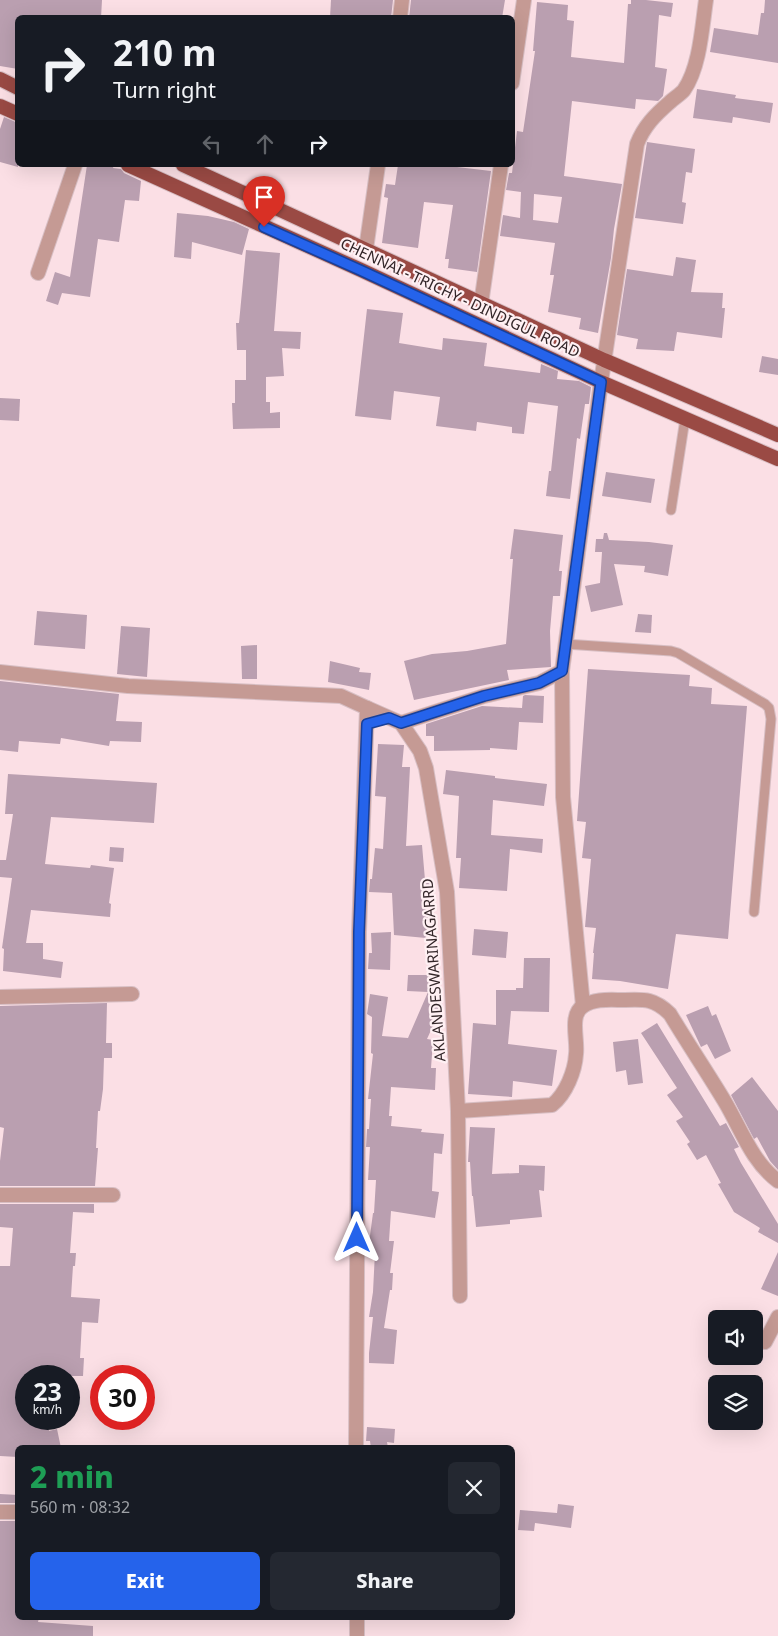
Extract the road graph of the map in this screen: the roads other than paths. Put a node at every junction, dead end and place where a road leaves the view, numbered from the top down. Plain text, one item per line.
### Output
1 (402, 0) edge
2 (524, 0) edge
3 (706, 0) edge
4 (400, 15) edge
5 (515, 62) edge
6 (0, 79) edge
7 (15, 86) edge
8 (0, 106) edge
9 (15, 113) edge
10 (74, 167) edge
11 (132, 167) edge
12 (187, 167) edge
13 (378, 167) edge
14 (501, 167) edge
15 (366, 249) junction
16 (38, 273) dead end
17 (481, 304) junction
18 (604, 360) junction
19 (601, 382) junction
20 (685, 420) junction
21 (778, 435) edge
22 (778, 459) edge
23 (671, 510) dead end
24 (565, 644) junction
25 (562, 671) junction
26 (0, 672) edge
27 (367, 708) junction
28 (395, 721) junction
29 (367, 724) junction
30 (754, 912) dead end
31 (132, 994) dead end
32 (0, 997) edge
33 (583, 1006) junction
34 (458, 1111) junction
35 (778, 1181) edge
36 (0, 1195) edge
37 (112, 1195) dead end
38 (460, 1296) dead end
39 (778, 1317) edge
40 (765, 1342) dead end
41 (356, 1445) edge
42 (0, 1512) edge
43 (15, 1512) edge
44 (357, 1620) edge
45 (357, 1636) edge

1 - 4 street
2 - 5 street
3 - 18 street
6 - 7 highway
8 - 9 highway
10 - 16 street
11 - 19 highway, CHENNAI - TRICHY - DINDIGUL ROAD
12 - 15 highway, CHENNAI - TRICHY - DINDIGUL ROAD
13 - 15 street
14 - 17 street
15 - 17 highway, CHENNAI - TRICHY - DINDIGUL ROAD
17 - 18 highway, CHENNAI - TRICHY - DINDIGUL ROAD
18 - 19 street
18 - 21 highway, CHENNAI - TRICHY - DINDIGUL ROAD
19 - 20 highway, CHENNAI - TRICHY - DINDIGUL ROAD
19 - 24 street
20 - 22 highway, CHENNAI - TRICHY - DINDIGUL ROAD
20 - 23 lane
24 - 25 street
24 - 30 lane
25 - 28 street
25 - 33 street
26 - 27 street
27 - 28 street
27 - 29 street
28 - 29 street
28 - 34 street, AKLANDESWARINAGARRD
29 - 41 street
31 - 32 street
33 - 34 street
33 - 35 street
34 - 38 street, AKLANDESWARINAGARRD
36 - 37 street
39 - 40 street
42 - 43 street
44 - 45 street

